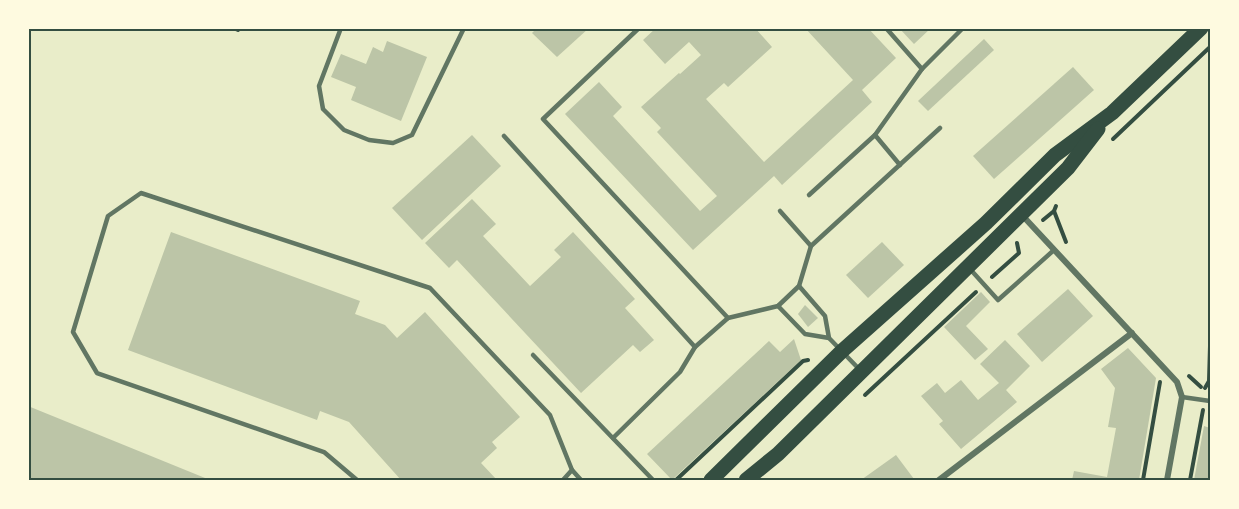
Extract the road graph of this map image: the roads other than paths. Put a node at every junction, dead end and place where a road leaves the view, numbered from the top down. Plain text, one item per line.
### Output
1 (341, 28) edge
2 (464, 28) edge
3 (639, 28) edge
4 (886, 28) edge
5 (963, 28) edge
6 (1201, 28) edge
7 (922, 69) junction
8 (1112, 113) junction
9 (940, 128) dead end
10 (875, 135) junction
11 (504, 136) dead end
12 (900, 165) junction
13 (809, 195) dead end
14 (780, 211) dead end
15 (1020, 214) junction
16 (811, 246) junction
17 (1054, 250) junction
18 (967, 266) junction
19 (799, 286) junction
20 (777, 306) junction
21 (728, 318) junction
22 (1132, 333) junction
23 (829, 338) junction
24 (695, 347) junction
25 (842, 351) junction
26 (533, 355) dead end
27 (860, 371) junction
28 (1182, 397) junction
29 (1207, 400) edge
30 (613, 438) junction
31 (572, 470) junction
32 (357, 480) edge
33 (563, 480) edge
34 (581, 480) edge
35 (653, 480) edge
36 (711, 480) edge
37 (746, 480) edge
38 (939, 480) edge
39 (1167, 480) edge

1 - 2 lane
3 - 21 lane
4 - 7 lane
5 - 7 lane
6 - 8 main road
7 - 10 lane
8 - 15 main road
8 - 25 main road
9 - 12 lane
10 - 12 lane
10 - 13 lane
11 - 24 lane
12 - 16 lane
14 - 16 lane
15 - 17 street
15 - 18 main road
16 - 19 lane
17 - 18 lane
17 - 22 street
18 - 27 main road
19 - 20 lane
19 - 23 lane
20 - 21 lane
20 - 23 lane
21 - 24 lane
22 - 28 street
22 - 38 street
23 - 25 lane
24 - 30 lane
25 - 27 lane
25 - 36 main road
26 - 30 lane
27 - 37 main road
28 - 29 lane
28 - 39 street
30 - 35 lane
31 - 32 lane
31 - 33 lane
31 - 34 lane

